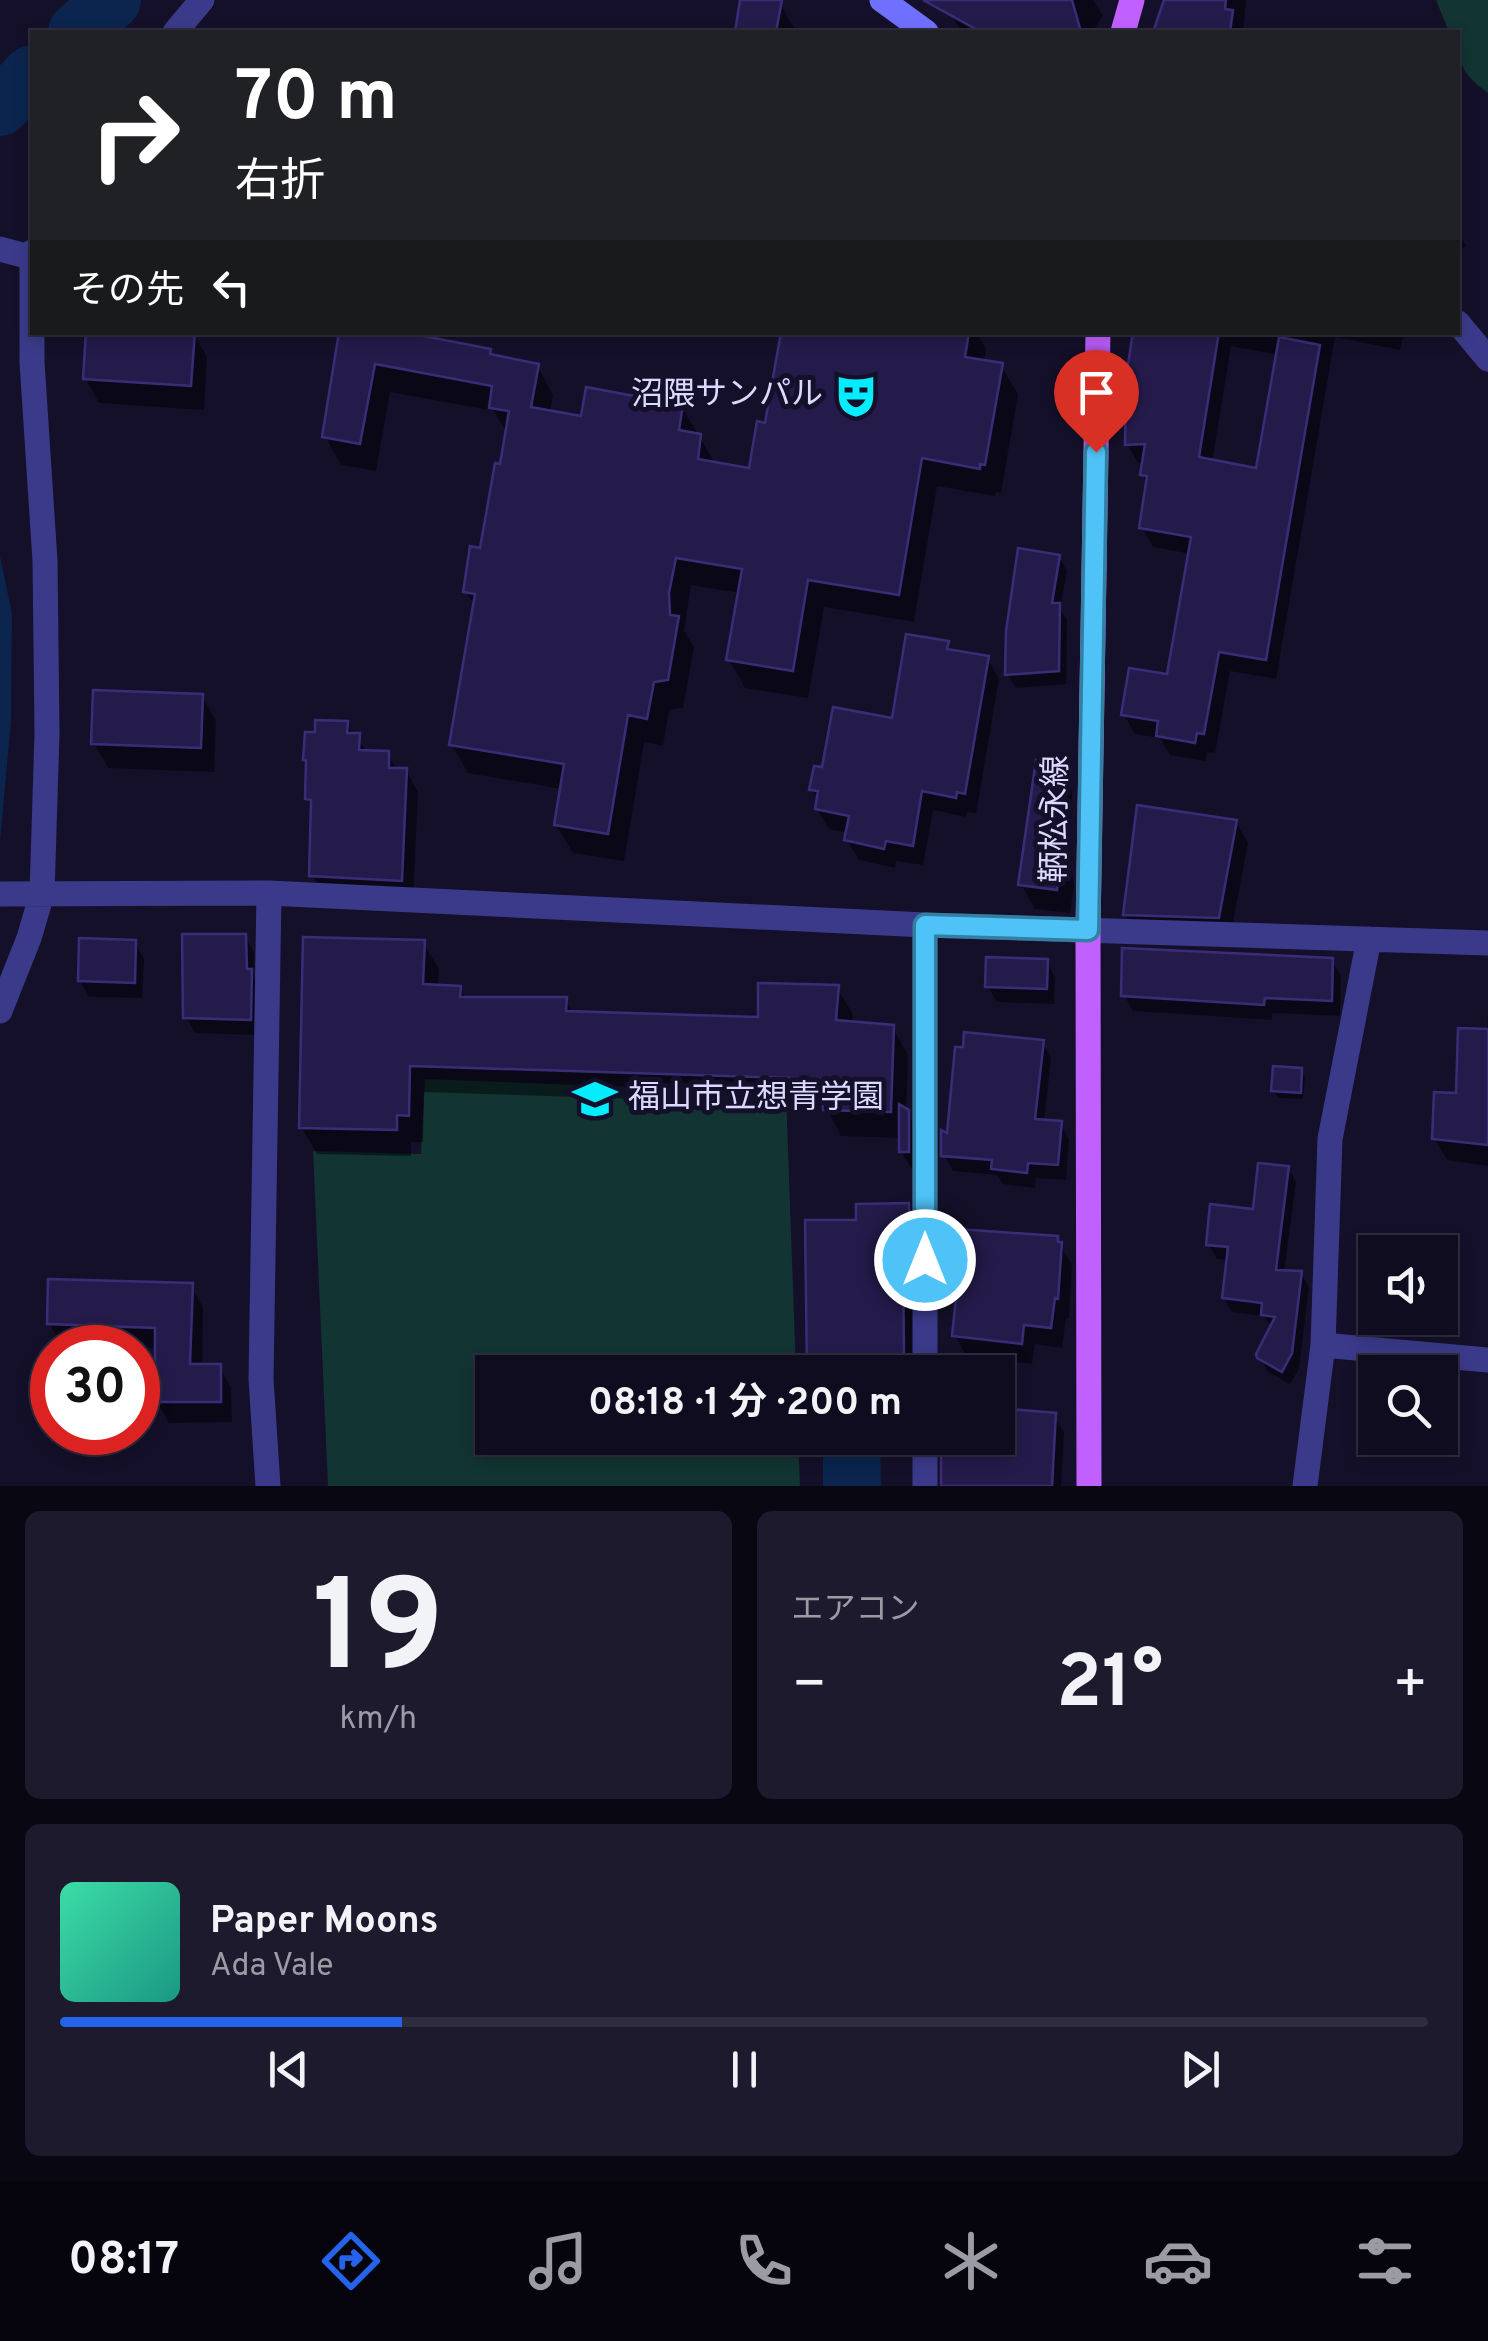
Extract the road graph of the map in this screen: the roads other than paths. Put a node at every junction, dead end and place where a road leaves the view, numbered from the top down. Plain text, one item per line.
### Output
1 (202, 0) edge
2 (882, 0) edge
3 (1132, 0) edge
4 (176, 30) edge
5 (923, 30) edge
6 (1124, 30) edge
7 (0, 249) edge
8 (30, 254) edge
9 (1460, 325) edge
10 (32, 335) edge
11 (1098, 335) edge
12 (1488, 359) edge
13 (269, 893) junction
14 (5, 894) edge
15 (42, 894) junction
16 (925, 925) junction
17 (1088, 930) junction
18 (1369, 939) junction
19 (1488, 943) edge
20 (0, 1010) edge
21 (1323, 1346) junction
22 (925, 1355) edge
23 (1488, 1360) edge
24 (925, 1455) edge
25 (268, 1486) edge
26 (925, 1486) edge
27 (1088, 1486) edge
28 (1305, 1486) edge

1 - 4 street
2 - 5 main road
3 - 6 main road
7 - 8 street
9 - 12 street
10 - 15 street
11 - 17 main road, 鞆松永線
13 - 15 street
13 - 16 street
13 - 25 street
14 - 15 street
15 - 20 street
16 - 17 street
16 - 22 street
17 - 18 street
17 - 27 main road, 鞆松永線
18 - 19 street
18 - 21 street
21 - 23 street
21 - 28 street
24 - 26 street

